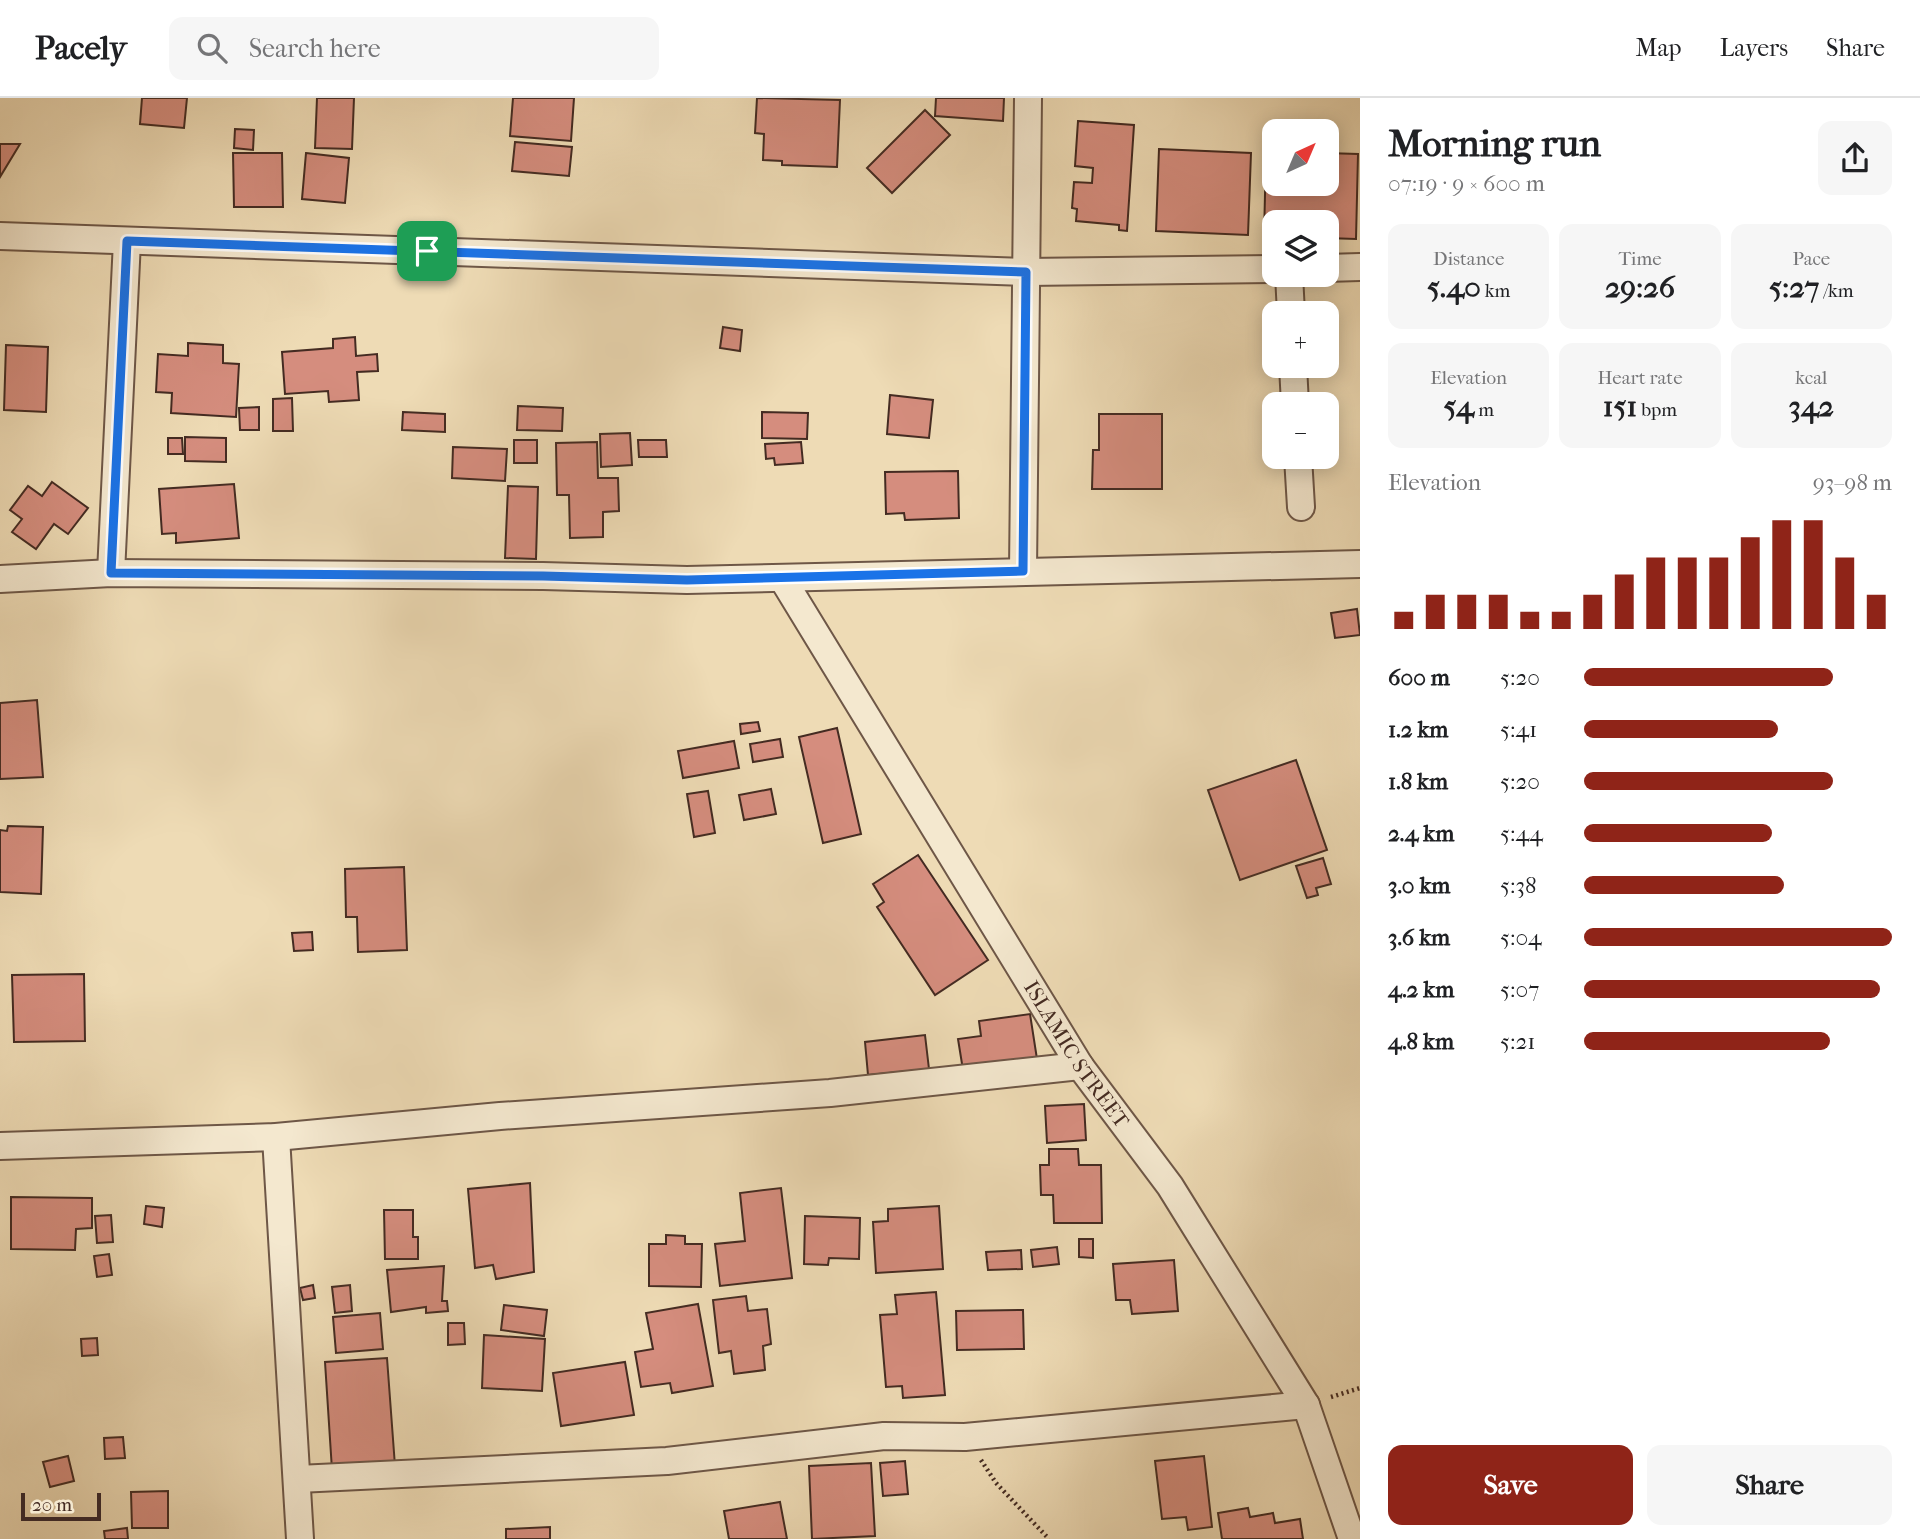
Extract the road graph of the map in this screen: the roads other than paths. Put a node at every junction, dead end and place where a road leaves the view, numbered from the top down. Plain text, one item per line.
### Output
1 (1028, 98) edge
2 (0, 236) edge
3 (127, 241) junction
4 (1360, 267) edge
5 (1339, 268) edge
6 (1262, 269) edge
7 (1026, 272) junction
8 (1299, 469) edge
9 (1301, 507) dead end
10 (1360, 564) edge
11 (1023, 571) junction
12 (111, 573) junction
13 (782, 578) junction
14 (0, 579) edge
15 (1080, 1066) junction
16 (276, 1137) junction
17 (0, 1146) edge
18 (1307, 1405) junction
19 (298, 1479) junction
20 (300, 1539) edge
21 (1352, 1539) edge

1 - 7 street
2 - 3 street
3 - 7 street
3 - 12 street
4 - 5 street
6 - 7 street
7 - 11 street
8 - 9 street
10 - 11 street
11 - 13 street
12 - 13 street
12 - 14 street
13 - 15 street, ISLAMIC STREET
15 - 16 street
15 - 18 street, ISLAMIC STREET
16 - 17 street
16 - 19 street
18 - 19 street
18 - 21 street, ISLAMIC STREET
19 - 20 street

